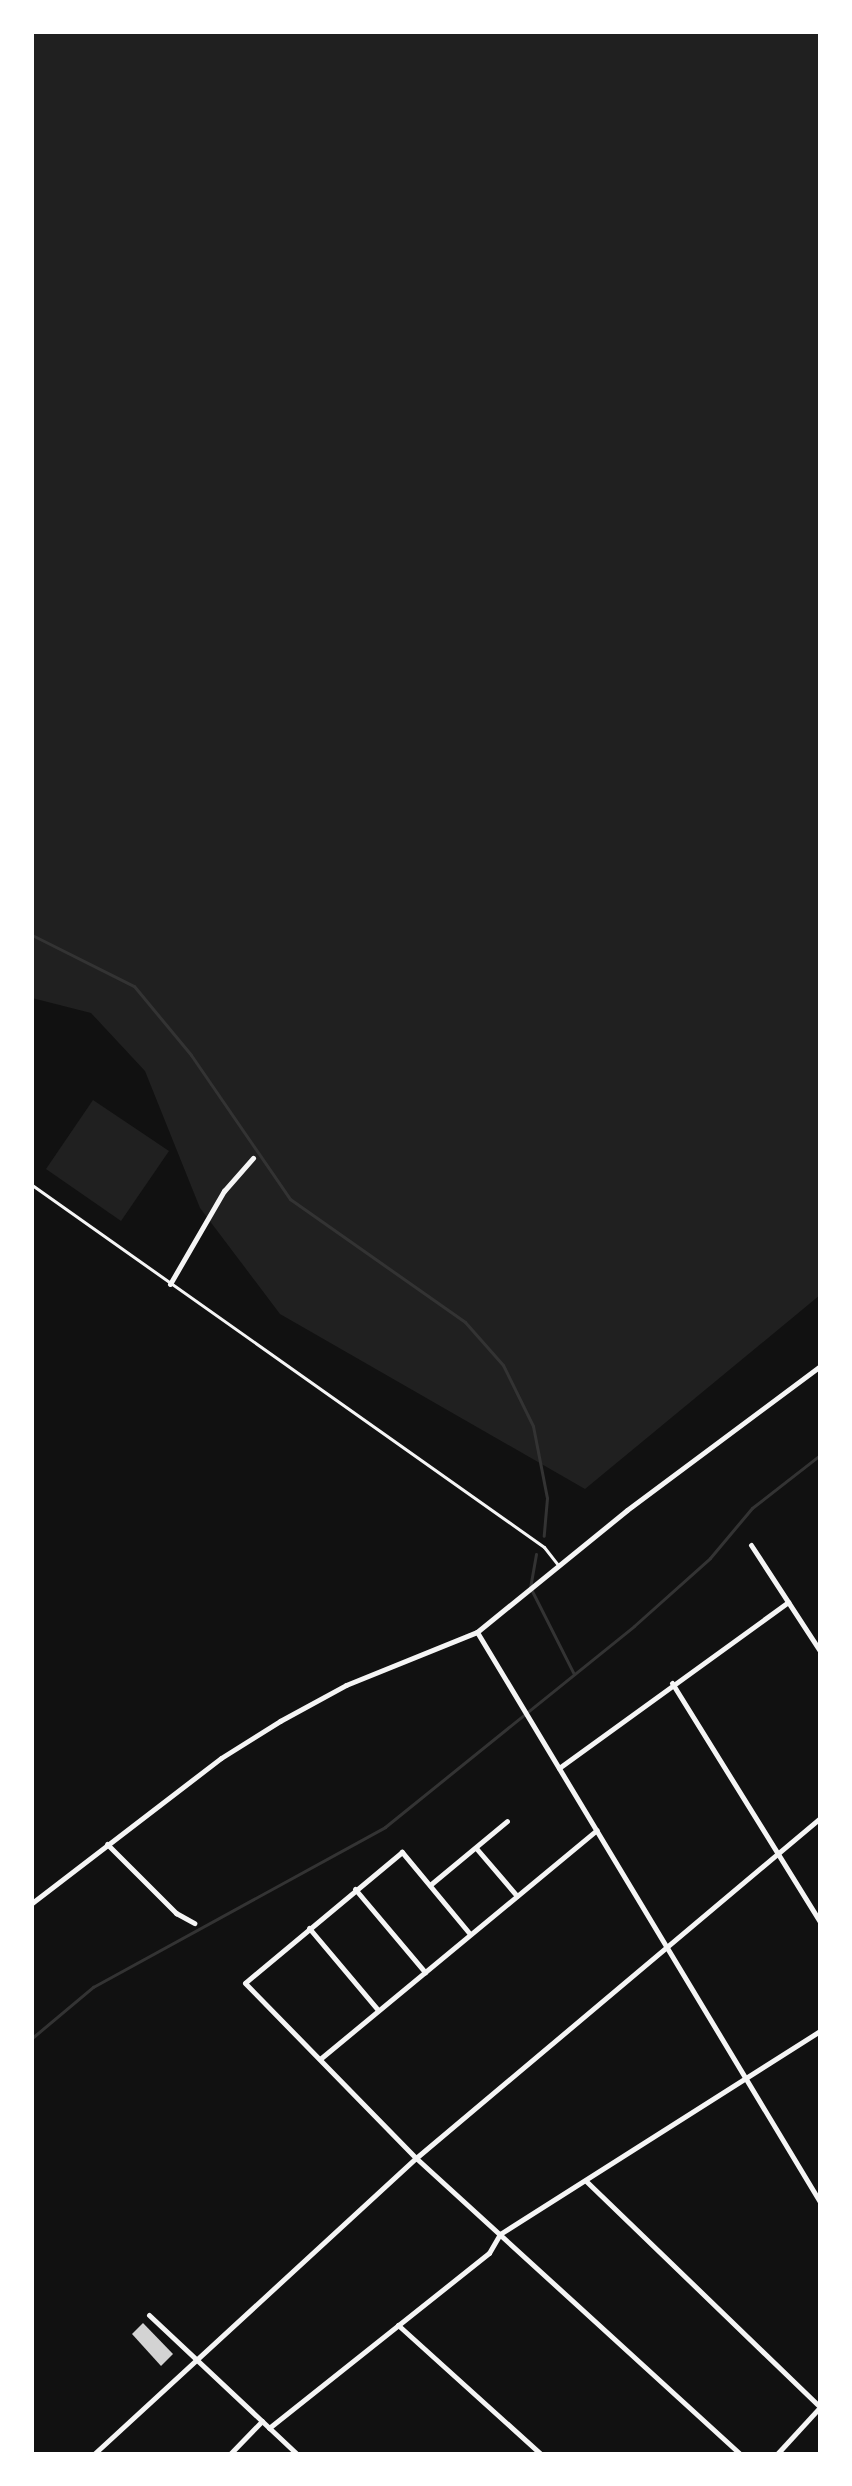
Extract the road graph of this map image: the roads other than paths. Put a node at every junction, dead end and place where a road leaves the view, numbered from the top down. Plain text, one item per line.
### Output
1 (253, 1158) dead end
2 (32, 1185) edge
3 (170, 1284) junction
4 (820, 1366) edge
5 (751, 1545) dead end
6 (559, 1566) junction
7 (788, 1602) junction
8 (477, 1632) junction
9 (820, 1651) edge
10 (672, 1683) junction
11 (559, 1768) junction
12 (820, 1818) edge
13 (507, 1821) dead end
14 (597, 1830) junction
15 (107, 1844) junction
16 (476, 1848) junction
17 (777, 1854) junction
18 (430, 1885) junction
19 (355, 1889) junction
20 (517, 1896) junction
21 (32, 1903) edge
22 (820, 1922) edge
23 (194, 1923) dead end
24 (309, 1927) junction
25 (470, 1934) junction
26 (666, 1945) junction
27 (425, 1972) junction
28 (378, 2010) junction
29 (820, 2031) edge
30 (320, 2059) junction
31 (746, 2079) junction
32 (416, 2158) junction
33 (586, 2181) junction
34 (820, 2202) edge
35 (500, 2234) junction
36 (149, 2315) dead end
37 (398, 2325) junction
38 (195, 2360) junction
39 (820, 2407) edge
40 (262, 2421) junction
41 (269, 2428) junction
42 (94, 2454) edge
43 (230, 2454) edge
44 (297, 2454) edge
45 (541, 2454) edge
46 (740, 2454) edge
47 (777, 2454) edge

1 - 3 street
2 - 3 lane
3 - 6 lane
4 - 6 street
5 - 7 street
6 - 8 street
7 - 9 street
7 - 10 street
8 - 11 street
8 - 15 street
10 - 11 street
10 - 17 street
11 - 14 street
12 - 17 street
13 - 16 street
14 - 20 street
14 - 26 street
15 - 21 street
15 - 23 street
16 - 18 street
16 - 20 street
17 - 22 street
17 - 26 street
18 - 19 street
18 - 25 street
19 - 24 street
19 - 27 street
20 - 25 street
24 - 28 street
24 - 30 street
25 - 27 street
26 - 31 street
26 - 32 street
27 - 28 street
28 - 30 street
29 - 31 street
30 - 32 street
31 - 33 street
31 - 34 street
32 - 35 street
32 - 38 street
33 - 35 street
33 - 39 street
35 - 37 street
35 - 46 street
36 - 38 street
37 - 41 street
37 - 45 street
38 - 40 street
38 - 42 street
39 - 47 street
40 - 41 street
40 - 43 street
41 - 44 street

